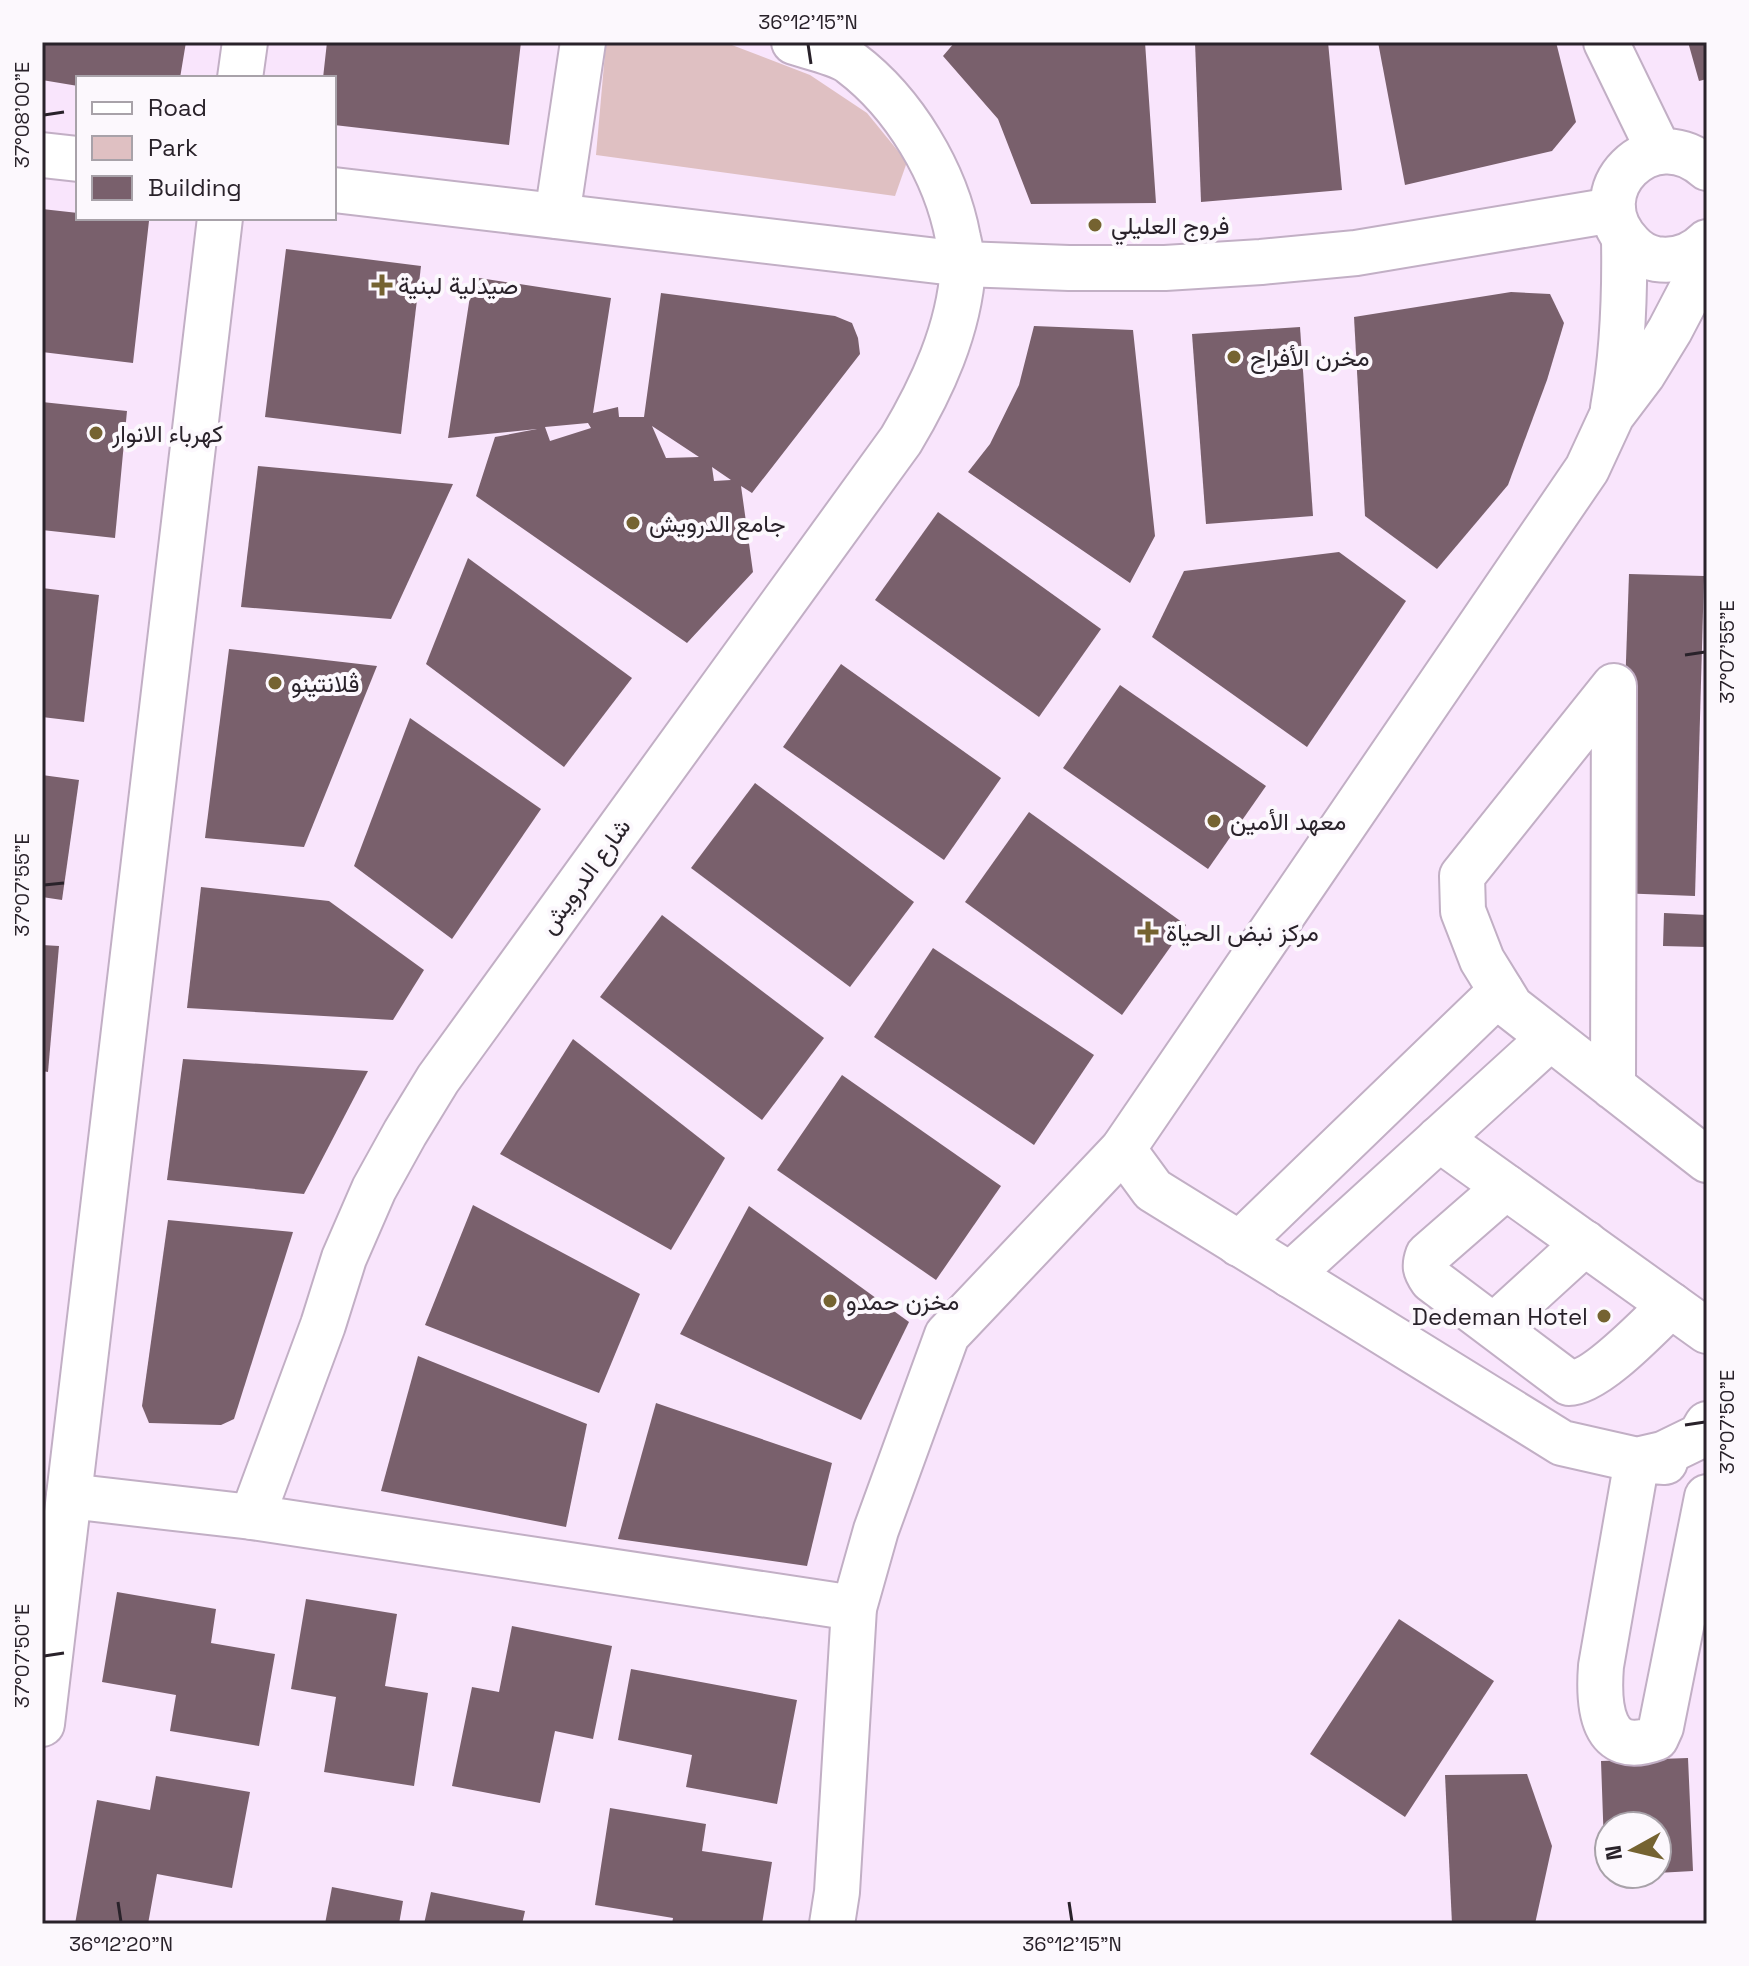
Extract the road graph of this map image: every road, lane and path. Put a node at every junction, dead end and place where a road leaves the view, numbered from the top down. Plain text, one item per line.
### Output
1 (245, 42) edge
2 (583, 42) edge
3 (794, 42) edge
4 (1606, 42) edge
5 (240, 76) edge
6 (42, 155) edge
7 (1689, 156) edge
8 (76, 159) edge
9 (336, 190) edge
10 (557, 216) junction
11 (220, 220) edge
12 (1618, 224) junction
13 (1707, 242) edge
14 (1707, 250) edge
15 (963, 264) junction
16 (1612, 415) junction
17 (1501, 991) junction
18 (1550, 1038) junction
19 (1613, 1087) junction
20 (1439, 1139) junction
21 (1123, 1149) junction
22 (1707, 1160) edge
23 (1506, 1187) junction
24 (1585, 1243) junction
25 (1239, 1244) junction
26 (1290, 1275) junction
27 (1671, 1305) junction
28 (1494, 1326) junction
29 (1707, 1331) edge
30 (1707, 1424) edge
31 (1637, 1460) junction
32 (1707, 1465) edge
33 (69, 1496) junction
34 (1707, 1497) edge
35 (252, 1517) junction
36 (854, 1608) junction
37 (42, 1724) edge
38 (838, 1913) edge

1 - 5 street
2 - 10 street
3 - 15 street, شارع الدرويش
4 - 7 street
6 - 8 street
7 - 12 street
9 - 10 street
10 - 15 street
11 - 33 street
12 - 13 street
12 - 15 street
12 - 16 street
14 - 16 street
15 - 35 street, شارع الدرويش
16 - 21 street
17 - 18 street
17 - 19 street
17 - 25 street
18 - 19 street
18 - 20 street
19 - 22 street
20 - 23 street
20 - 26 street
21 - 25 street
21 - 36 street
23 - 24 street
23 - 28 street
24 - 27 street
24 - 28 street
25 - 26 street
26 - 31 street
27 - 28 street
27 - 29 street
30 - 31 street
31 - 32 street
31 - 34 street
33 - 35 street
33 - 37 street
35 - 36 street
36 - 38 street

